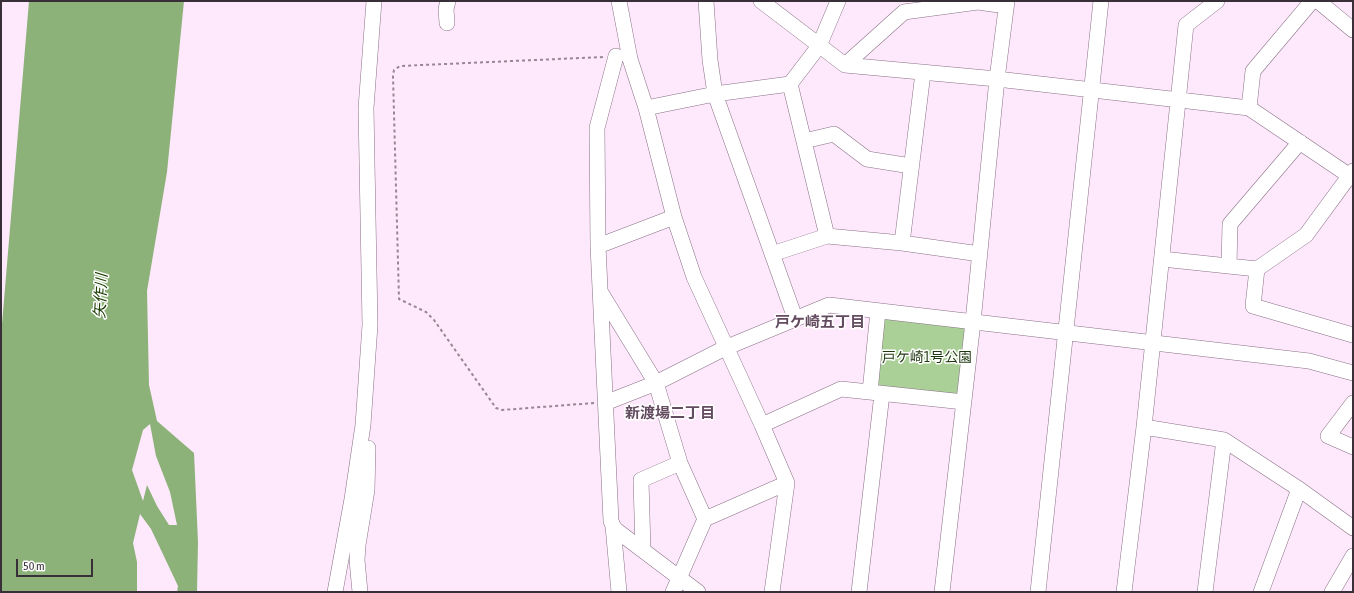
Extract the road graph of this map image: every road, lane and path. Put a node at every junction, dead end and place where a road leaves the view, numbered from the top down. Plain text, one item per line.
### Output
1 (374, 1) edge
2 (448, 1) edge
3 (619, 1) edge
4 (706, 1) edge
5 (761, 1) edge
6 (838, 1) edge
7 (1101, 1) edge
8 (1217, 1) edge
9 (1312, 1) edge
10 (1318, 1) edge
11 (1006, 4) edge
12 (447, 23) dead end
13 (1353, 30) edge
14 (820, 46) junction
15 (616, 56) joint
16 (845, 65) junction
17 (923, 73) junction
18 (997, 80) junction
19 (790, 84) junction
20 (1092, 91) junction
21 (715, 94) junction
22 (1178, 100) junction
23 (646, 108) junction
24 (1249, 108) junction
25 (804, 141) junction
26 (1300, 142) junction
27 (912, 166) junction
28 (1352, 175) edge
29 (674, 217) junction
30 (826, 236) junction
31 (902, 243) junction
32 (598, 246) junction
33 (772, 254) junction
34 (980, 254) junction
35 (1162, 259) junction
36 (1229, 266) junction
37 (1257, 269) junction
38 (600, 292) junction
39 (878, 311) junction
40 (795, 318) junction
41 (973, 322) junction
42 (1065, 333) junction
43 (1353, 335) edge
44 (1153, 343) junction
45 (725, 348) junction
46 (1353, 373) edge
47 (656, 383) junction
48 (876, 393) junction
49 (964, 402) junction
50 (605, 403) junction
51 (1353, 403) edge
52 (363, 425) junction
53 (762, 425) junction
54 (1144, 427) junction
55 (1224, 440) junction
56 (1353, 447) edge
57 (680, 463) junction
58 (787, 483) junction
59 (1299, 488) junction
60 (705, 519) junction
61 (612, 526) junction
62 (1353, 528) edge
63 (643, 550) junction
64 (1353, 556) edge
65 (680, 577) junction
66 (335, 592) edge
67 (360, 592) edge
68 (619, 592) edge
69 (673, 592) edge
70 (698, 592) edge
71 (772, 592) edge
72 (859, 592) edge
73 (942, 592) edge
74 (1038, 592) edge
75 (1124, 592) edge
76 (1205, 592) edge
77 (1261, 592) edge
78 (1332, 592) edge

1 - 52 street
2 - 12 street
3 - 23 street
4 - 21 street
5 - 14 street
6 - 14 street
7 - 20 street
8 - 22 street
9 - 24 street
10 - 13 street
11 - 16 street
11 - 18 street
14 - 16 street
14 - 19 street
15 - 32 street
15 - 50 path
16 - 17 street
17 - 18 street
17 - 27 street
18 - 20 street
18 - 34 street
19 - 21 street
19 - 25 street
20 - 22 street
20 - 42 street
21 - 23 street
21 - 33 street
22 - 24 street
22 - 35 street
23 - 29 street
24 - 26 street
25 - 27 street
25 - 30 street
26 - 28 street
26 - 36 street
27 - 31 street
28 - 37 street
29 - 32 street
29 - 45 street
30 - 31 street
30 - 33 street
31 - 34 street
32 - 38 street
33 - 40 street
34 - 41 street
35 - 36 street
35 - 44 street
36 - 37 street
37 - 43 street
38 - 47 street
38 - 50 street
39 - 40 street
39 - 41 street
39 - 48 street
40 - 45 street
41 - 42 street
41 - 49 street
42 - 44 street
42 - 74 street
44 - 46 street
44 - 54 street
45 - 47 street
45 - 53 street
47 - 50 street
47 - 57 street
48 - 49 street
48 - 53 street
48 - 72 street
49 - 73 street
50 - 61 street
51 - 56 street
52 - 66 street
52 - 67 street
53 - 58 street
54 - 55 street
54 - 75 street
55 - 59 street
55 - 76 street
57 - 60 street
57 - 63 street
58 - 60 street
58 - 71 street
59 - 62 street
59 - 77 street
60 - 65 street
61 - 63 street
61 - 68 street
63 - 65 street
64 - 78 street
65 - 69 street
65 - 70 street

